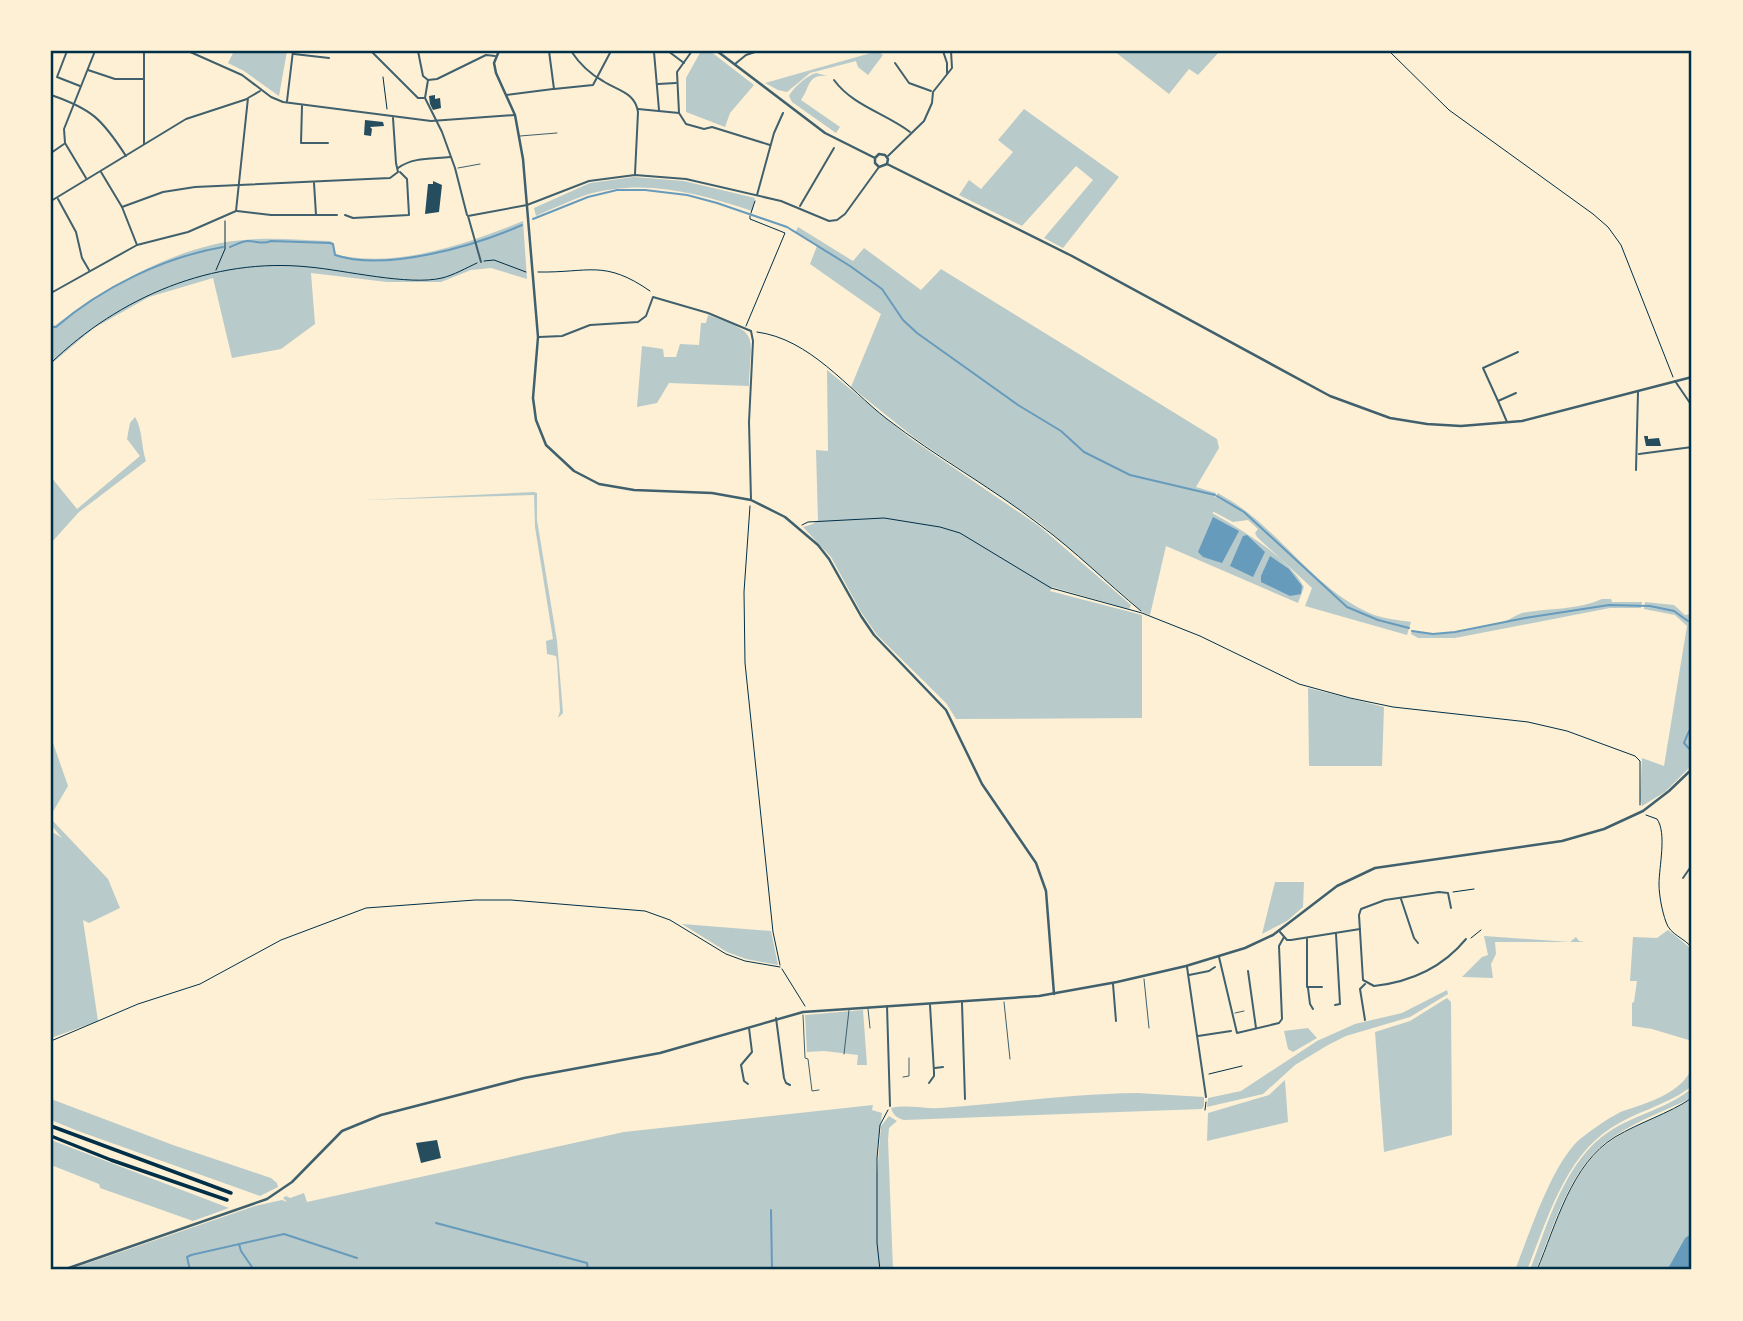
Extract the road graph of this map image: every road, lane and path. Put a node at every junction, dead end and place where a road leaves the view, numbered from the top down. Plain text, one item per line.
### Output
1 (67, 51) edge
2 (86, 51) edge
3 (144, 51) edge
4 (188, 51) edge
5 (371, 51) edge
6 (418, 51) edge
7 (499, 51) edge
8 (549, 51) edge
9 (571, 51) edge
10 (611, 51) edge
11 (692, 51) edge
12 (717, 51) edge
13 (758, 51) edge
14 (943, 51) edge
15 (951, 51) edge
16 (1389, 51) edge
17 (94, 52) edge
18 (293, 52) edge
19 (495, 56) junction
20 (329, 58) dead end
21 (895, 62) dead end
22 (684, 63) junction
23 (735, 65) junction
24 (87, 70) junction
25 (947, 75) junction
26 (383, 77) dead end
27 (597, 77) junction
28 (144, 79) junction
29 (428, 80) junction
30 (834, 80) dead end
31 (677, 83) junction
32 (657, 85) junction
33 (81, 86) junction
34 (554, 89) junction
35 (261, 90) junction
36 (933, 92) junction
37 (51, 95) edge
38 (506, 95) junction
39 (425, 97) junction
40 (248, 98) junction
41 (287, 102) junction
42 (75, 103) junction
43 (302, 104) junction
44 (637, 109) junction
45 (659, 111) junction
46 (679, 113) junction
47 (783, 113) dead end
48 (515, 115) junction
49 (387, 116) junction
50 (393, 117) junction
51 (437, 121) junction
52 (557, 133) dead end
53 (911, 133) junction
54 (520, 136) junction
55 (65, 143) junction
56 (328, 143) dead end
57 (144, 144) junction
58 (771, 145) junction
59 (834, 148) dead end
60 (51, 153) edge
61 (126, 156) junction
62 (887, 156) junction
63 (451, 157) junction
64 (875, 158) junction
65 (480, 164) dead end
66 (887, 164) junction
67 (879, 167) junction
68 (455, 168) junction
69 (398, 170) junction
70 (100, 171) junction
71 (635, 175) junction
72 (87, 179) junction
73 (314, 183) junction
74 (239, 186) junction
75 (757, 195) junction
76 (57, 197) junction
77 (51, 201) edge
78 (527, 205) junction
79 (122, 207) junction
80 (799, 207) junction
81 (236, 211) junction
82 (751, 213) dead end
83 (337, 215) dead end
84 (345, 215) dead end
85 (316, 216) junction
86 (468, 216) junction
87 (750, 216) dead end
88 (223, 217) junction
89 (137, 246) junction
90 (481, 262) junction
91 (89, 271) junction
92 (216, 272) junction
93 (533, 272) junction
94 (51, 293) edge
95 (653, 297) junction
96 (746, 327) junction
97 (751, 331) junction
98 (538, 337) junction
99 (1518, 352) dead end
100 (51, 363) edge
101 (1692, 377) edge
102 (1675, 381) junction
103 (1638, 391) junction
104 (1516, 393) dead end
105 (1498, 401) junction
106 (1692, 406) edge
107 (1508, 423) junction
108 (1692, 447) edge
109 (1638, 454) junction
110 (1636, 470) dead end
111 (751, 500) junction
112 (799, 526) junction
113 (1142, 613) junction
114 (1692, 769) edge
115 (1643, 811) junction
116 (1692, 865) edge
117 (1683, 877) dead end
118 (1474, 889) dead end
119 (1448, 893) junction
120 (1400, 898) junction
121 (1451, 908) dead end
122 (1360, 929) junction
123 (1481, 930) dead end
124 (1279, 931) junction
125 (1336, 933) junction
126 (1284, 937) junction
127 (1307, 938) junction
128 (1466, 939) joint
129 (1418, 943) dead end
130 (1692, 948) edge
131 (1219, 956) junction
132 (1186, 966) junction
133 (780, 967) junction
134 (1215, 967) dead end
135 (1248, 971) dead end
136 (1188, 975) junction
137 (1144, 977) junction
138 (1113, 983) junction
139 (1366, 983) junction
140 (1307, 987) junction
141 (1322, 987) dead end
142 (1054, 994) junction
143 (1004, 999) junction
144 (962, 1002) junction
145 (930, 1004) junction
146 (1335, 1005) dead end
147 (887, 1006) junction
148 (868, 1007) junction
149 (850, 1008) junction
150 (1314, 1009) dead end
151 (1244, 1011) dead end
152 (803, 1012) junction
153 (808, 1012) junction
154 (1233, 1013) junction
155 (776, 1018) junction
156 (1365, 1020) dead end
157 (1116, 1021) dead end
158 (748, 1027) junction
159 (870, 1028) dead end
160 (1149, 1028) dead end
161 (1256, 1029) junction
162 (1231, 1031) dead end
163 (1197, 1036) junction
164 (51, 1041) edge
165 (844, 1054) dead end
166 (909, 1058) dead end
167 (1010, 1059) dead end
168 (1242, 1066) dead end
169 (943, 1067) dead end
170 (934, 1068) junction
171 (1203, 1075) junction
172 (903, 1077) dead end
173 (929, 1083) dead end
174 (748, 1084) dead end
175 (790, 1085) dead end
176 (819, 1090) dead end
177 (1206, 1097) joint
178 (1692, 1098) edge
179 (965, 1099) dead end
180 (890, 1106) joint
181 (1205, 1110) dead end
182 (51, 1126) edge
183 (51, 1136) edge
184 (231, 1193) dead end
185 (227, 1200) dead end
186 (63, 1270) edge
187 (880, 1270) edge
188 (1537, 1270) edge

1 - 33 street
2 - 17 street
3 - 28 street
4 - 35 street
5 - 39 street
6 - 29 street
7 - 19 street
8 - 34 street
9 - 27 street
10 - 27 street
11 - 22 street
12 - 23 street
13 - 23 street
14 - 25 street
15 - 25 street
16 - 102 path
17 - 24 street
18 - 20 street
18 - 41 street
19 - 29 street
19 - 38 street
21 - 36 street
22 - 31 street
22 - 32 street
23 - 64 street
24 - 28 street
24 - 33 street
25 - 36 street
26 - 49 path
27 - 34 street
27 - 44 street
28 - 57 street
29 - 39 street
30 - 53 street
31 - 32 street
31 - 46 street
32 - 45 street
33 - 42 street
34 - 38 street
35 - 40 street
35 - 41 street
36 - 53 street
37 - 42 street
38 - 48 street
39 - 51 street
40 - 57 street
40 - 74 street
41 - 43 street
42 - 55 street
42 - 61 street
43 - 49 street
43 - 56 street
44 - 45 street
44 - 71 street
45 - 46 street
46 - 58 street
47 - 58 street
48 - 51 street
48 - 54 street
49 - 50 street
50 - 51 street
50 - 69 street
51 - 63 street
52 - 54 lane
53 - 62 street
54 - 78 street
55 - 60 street
55 - 72 street
57 - 61 street
58 - 75 street
59 - 80 street
61 - 70 street
62 - 64 street
62 - 66 street
63 - 68 street
63 - 69 street
64 - 67 street
65 - 68 lane
66 - 67 street
66 - 107 street
67 - 80 street
68 - 86 street
69 - 73 street
69 - 84 street
70 - 72 street
70 - 79 street
71 - 75 street
71 - 78 street
72 - 76 street
73 - 74 street
73 - 85 street
74 - 79 street
74 - 81 street
75 - 80 street
75 - 82 path
76 - 77 street
76 - 91 street
78 - 86 street
78 - 93 street
79 - 89 street
81 - 85 street
81 - 88 street
83 - 85 street
86 - 90 street
87 - 96 path
88 - 89 street
88 - 92 path
89 - 91 street
90 - 92 path
90 - 93 path
91 - 94 street
92 - 100 path
93 - 95 path
93 - 98 street
95 - 96 street
95 - 98 street
96 - 97 street
97 - 111 street
97 - 113 path
98 - 111 street
99 - 105 street
101 - 102 street
102 - 103 street
102 - 106 street
103 - 107 street
103 - 109 street
104 - 105 street
105 - 107 street
108 - 109 street
109 - 110 street
111 - 112 street
111 - 133 path
112 - 113 path
112 - 142 street
113 - 115 path
114 - 115 street
115 - 124 street
115 - 130 path
116 - 117 street
118 - 119 path
119 - 120 street
119 - 121 street
120 - 122 street
120 - 129 street
122 - 125 street
122 - 139 street
123 - 128 path
124 - 126 street
124 - 131 street
125 - 127 street
125 - 146 street
126 - 127 street
126 - 161 street
127 - 140 street
128 - 139 street
131 - 132 street
131 - 154 street
132 - 136 street
132 - 137 street
133 - 153 path
133 - 164 path
134 - 136 street
135 - 161 street
136 - 163 street
137 - 138 street
137 - 160 lane
138 - 142 street
138 - 157 street
139 - 156 street
140 - 141 street
140 - 150 street
142 - 143 street
143 - 144 street
143 - 167 lane
144 - 145 street
144 - 179 street
145 - 147 street
145 - 170 street
147 - 148 street
147 - 180 street
148 - 149 street
148 - 159 lane
149 - 153 street
149 - 165 lane
151 - 154 lane
152 - 153 street
152 - 155 street
152 - 176 lane
154 - 161 street
155 - 158 street
155 - 175 street
158 - 174 street
158 - 186 street
162 - 163 street
163 - 171 street
166 - 172 lane
168 - 171 path
169 - 170 street
170 - 173 street
171 - 177 street
177 - 181 path
178 - 188 path
180 - 187 path
182 - 184 highway
183 - 185 highway

